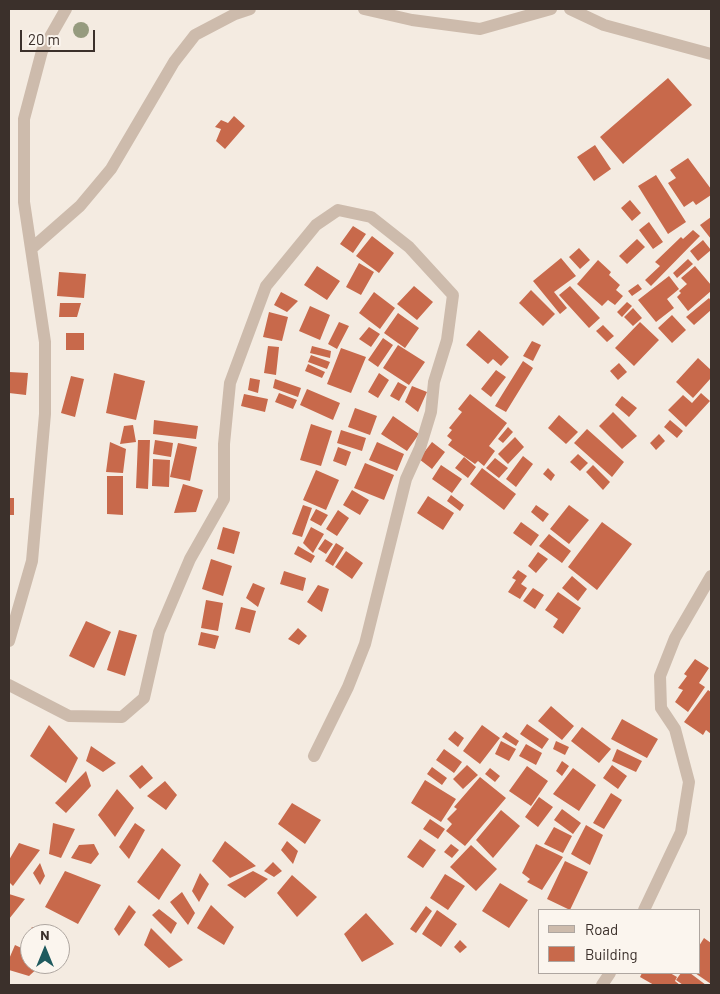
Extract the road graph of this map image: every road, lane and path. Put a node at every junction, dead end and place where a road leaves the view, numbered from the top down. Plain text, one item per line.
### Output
1 (66, 9) edge
2 (250, 9) edge
3 (364, 9) edge
4 (551, 9) edge
5 (570, 9) edge
6 (711, 54) edge
7 (31, 249) junction
8 (711, 576) edge
9 (9, 640) edge
10 (9, 685) edge
11 (314, 756) dead end
12 (644, 909) edge
13 (609, 974) edge
14 (602, 985) edge

1 - 7 street
2 - 7 street
3 - 4 street
5 - 6 street
7 - 9 street
8 - 12 street
10 - 11 street
13 - 14 street

